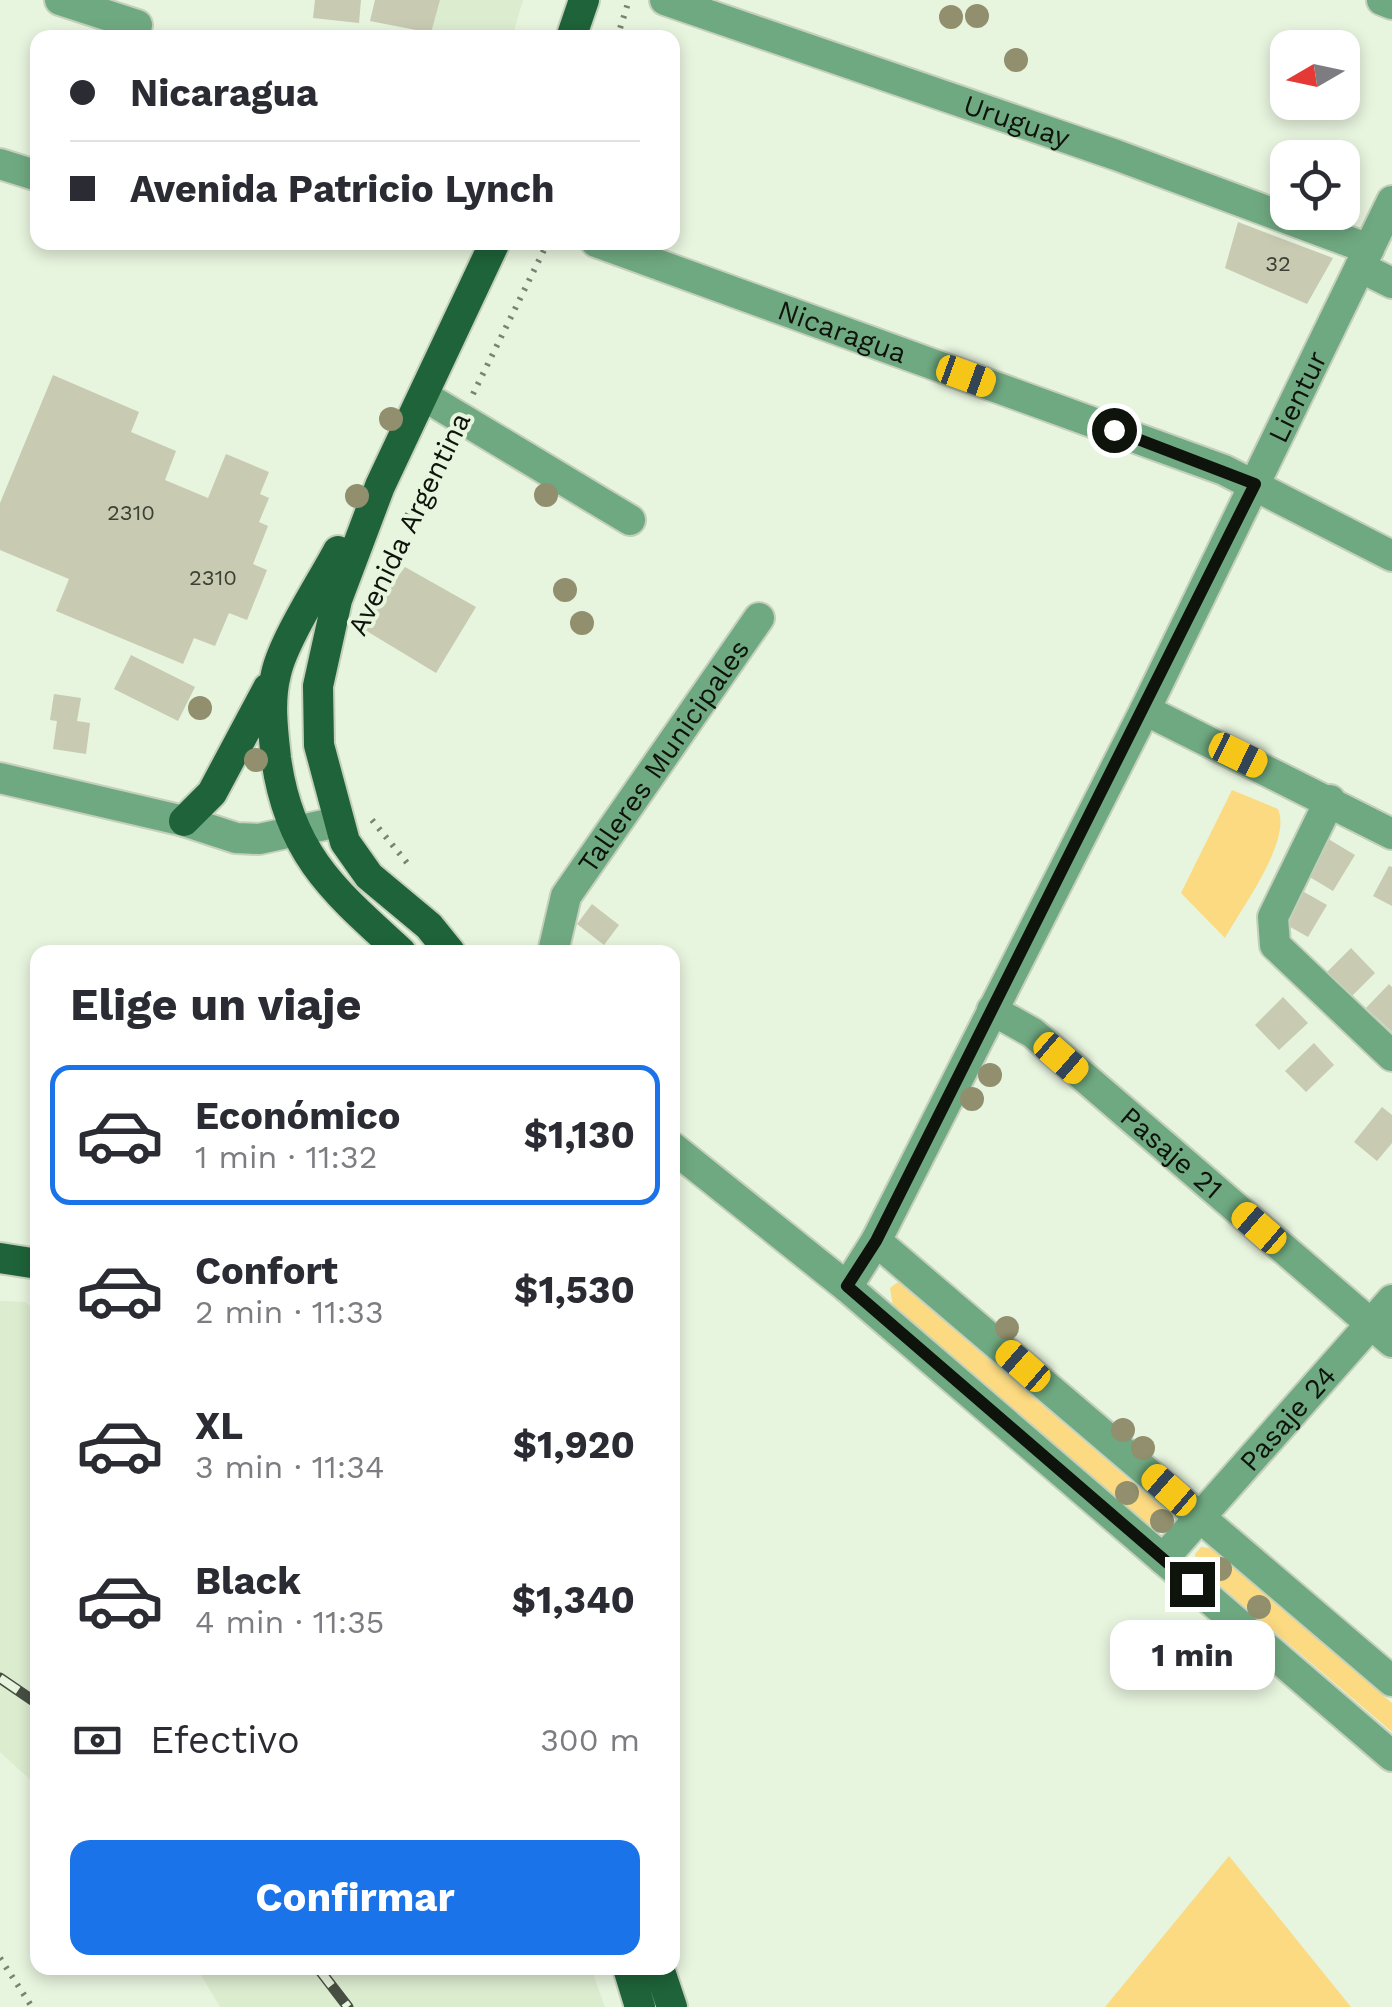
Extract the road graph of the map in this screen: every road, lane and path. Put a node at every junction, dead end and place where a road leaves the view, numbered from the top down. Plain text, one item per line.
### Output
1 (60, 0) edge
2 (584, 0) edge
3 (629, 0) edge
4 (665, 0) edge
5 (1382, 0) edge
6 (1392, 4) edge
7 (137, 24) dead end
8 (574, 30) edge
9 (620, 30) edge
10 (0, 164) edge
11 (30, 173) edge
12 (1392, 201) edge
13 (491, 250) edge
14 (544, 250) edge
15 (618, 250) edge
16 (1365, 258) junction
17 (1392, 283) edge
18 (424, 396) junction
19 (460, 418) junction
20 (1255, 484) junction
21 (380, 486) junction
22 (630, 520) dead end
23 (397, 535) dead end
24 (1392, 556) edge
25 (759, 618) dead end
26 (276, 672) junction
27 (1145, 710) junction
28 (0, 778) edge
29 (1330, 800) junction
30 (364, 804) dead end
31 (184, 821) junction
32 (338, 822) junction
33 (296, 834) junction
34 (1392, 834) edge
35 (418, 874) dead end
36 (393, 945) edge
37 (444, 945) edge
38 (555, 945) edge
39 (992, 1010) junction
40 (1392, 1056) edge
41 (680, 1153) edge
42 (876, 1241) junction
43 (0, 1258) edge
44 (30, 1263) edge
45 (847, 1286) junction
46 (1392, 1300) edge
47 (1382, 1333) edge
48 (1198, 1516) junction
49 (1163, 1559) junction
50 (1392, 1681) edge
51 (1392, 1756) edge
52 (0, 1958) edge
53 (630, 1975) edge
54 (661, 1975) edge
55 (32, 2007) edge
56 (640, 2007) edge
57 (672, 2007) edge

1 - 7 street
2 - 8 main road
3 - 9 path
4 - 16 street, Uruguay
5 - 6 street
10 - 11 street
12 - 16 street, Lientur
13 - 18 main road, Avenida Argentina
14 - 19 path, Avenida Argentina
15 - 20 street, Nicaragua
16 - 17 street, Uruguay
16 - 20 street, Lientur
18 - 19 street
18 - 21 main road, Avenida Argentina
19 - 22 street
19 - 23 path, Avenida Argentina
20 - 24 street, Nicaragua
20 - 27 street, Lientur
21 - 26 main road, Avenida Argentina
21 - 32 main road, Avenida Argentina
25 - 38 street, Talleres Municipales
26 - 31 main road
26 - 33 main road, Avenida Argentina
27 - 29 street
27 - 39 street, Lientur
28 - 31 street
29 - 34 street
29 - 40 street
30 - 35 path
31 - 33 street
32 - 33 street
32 - 37 main road, Avenida Argentina
33 - 36 main road, Avenida Argentina
39 - 42 street, Lientur
39 - 47 street, Pasaje 21
41 - 45 street
42 - 45 street, Lientur
42 - 48 street
43 - 44 main road
45 - 49 street
46 - 47 street, Pasaje 24
47 - 48 street, Pasaje 24
48 - 49 street, Pasaje 24
48 - 50 street
49 - 51 street
52 - 55 path
53 - 56 main road
54 - 57 main road

